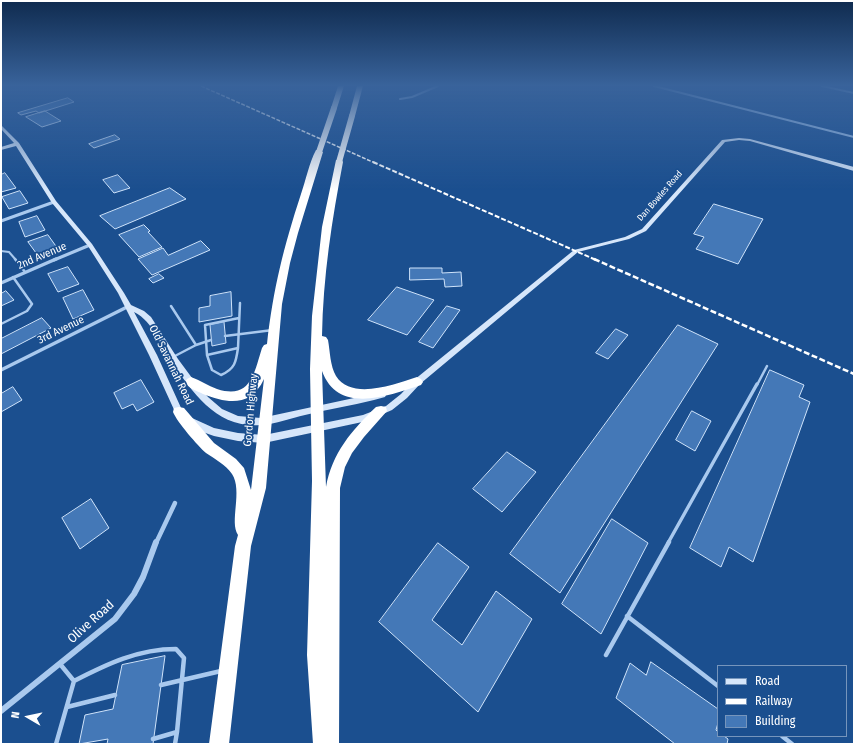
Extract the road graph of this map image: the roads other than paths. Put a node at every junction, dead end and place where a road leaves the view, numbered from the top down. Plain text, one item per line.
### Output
1 (330, 121) edge
2 (351, 121) edge
3 (790, 121) edge
4 (1, 126) edge
5 (854, 137) edge
6 (17, 144) junction
7 (1, 149) edge
8 (854, 169) edge
9 (54, 202) junction
10 (1, 221) edge
11 (90, 246) junction
12 (1, 251) edge
13 (25, 272) junction
14 (13, 278) junction
15 (1, 283) edge
16 (240, 303) dead end
17 (129, 306) junction
18 (170, 306) dead end
19 (317, 316) junction
20 (239, 318) junction
21 (1, 324) edge
22 (275, 330) junction
23 (238, 334) junction
24 (225, 336) dead end
25 (211, 340) dead end
26 (205, 342) junction
27 (196, 345) junction
28 (238, 348) junction
29 (207, 355) junction
30 (173, 358) junction
31 (767, 366) dead end
32 (1, 370) edge
33 (190, 382) junction
34 (417, 382) junction
35 (317, 409) junction
36 (382, 411) junction
37 (179, 412) junction
38 (266, 421) junction
39 (317, 428) junction
40 (264, 439) junction
41 (175, 503) dead end
42 (243, 546) junction
43 (628, 616) junction
44 (606, 656) dead end
45 (60, 664) junction
46 (228, 669) junction
47 (182, 679) junction
48 (74, 682) junction
49 (161, 685) dead end
50 (717, 685) edge
51 (115, 695) dead end
52 (67, 707) junction
53 (1, 711) edge
54 (177, 732) junction
55 (783, 737) edge
56 (153, 739) dead end
57 (56, 744) edge
58 (175, 744) edge
59 (220, 744) edge
60 (323, 744) edge
61 (330, 744) edge
62 (792, 744) edge

1 - 22 highway, Gordon Highway, bridge
2 - 19 highway, bridge
3 - 5 street
4 - 6 street, Old Savannah Road
6 - 7 street
6 - 9 street, Old Savannah Road
8 - 34 street, Dan Bowles Road
9 - 10 street
9 - 11 street, Old Savannah Road
11 - 13 street, 2nd Avenue
11 - 17 street, Old Savannah Road
12 - 13 lane
13 - 14 street, 2nd Avenue
14 - 15 street, 2nd Avenue
14 - 21 lane
16 - 20 lane
17 - 30 street, Old Savannah Road
17 - 32 street, 3rd Avenue
17 - 37 street, Old Savannah Road
18 - 27 lane
19 - 34 highway
19 - 35 highway
20 - 23 lane
20 - 26 lane
22 - 23 lane
22 - 33 highway
22 - 38 highway, Gordon Highway
23 - 24 lane
23 - 28 lane
25 - 26 lane
26 - 27 lane
26 - 29 lane
27 - 30 lane
28 - 29 lane
28 - 29 lane
30 - 33 street, Old Savannah Road
31 - 43 lane
33 - 38 street, Old Savannah Road
34 - 35 street, Dan Bowles Road
34 - 36 street, Dan Bowles Road
35 - 38 street, Old Savannah Road
35 - 39 highway
36 - 39 street, Dan Bowles Road
36 - 61 highway
37 - 40 street, Old Savannah Road
37 - 42 highway
38 - 40 highway, Gordon Highway
39 - 40 street, Old Savannah Road
39 - 60 highway
40 - 42 highway, Gordon Highway
41 - 45 street, Olive Road
42 - 46 highway, Gordon Highway
43 - 44 lane
43 - 50 lane
45 - 48 lane
45 - 53 street, Olive Road
46 - 47 lane
46 - 59 highway, Gordon Highway
47 - 48 lane
47 - 49 lane
47 - 54 lane
48 - 52 lane
51 - 52 lane
52 - 57 lane
54 - 56 lane
54 - 58 lane
55 - 62 lane

